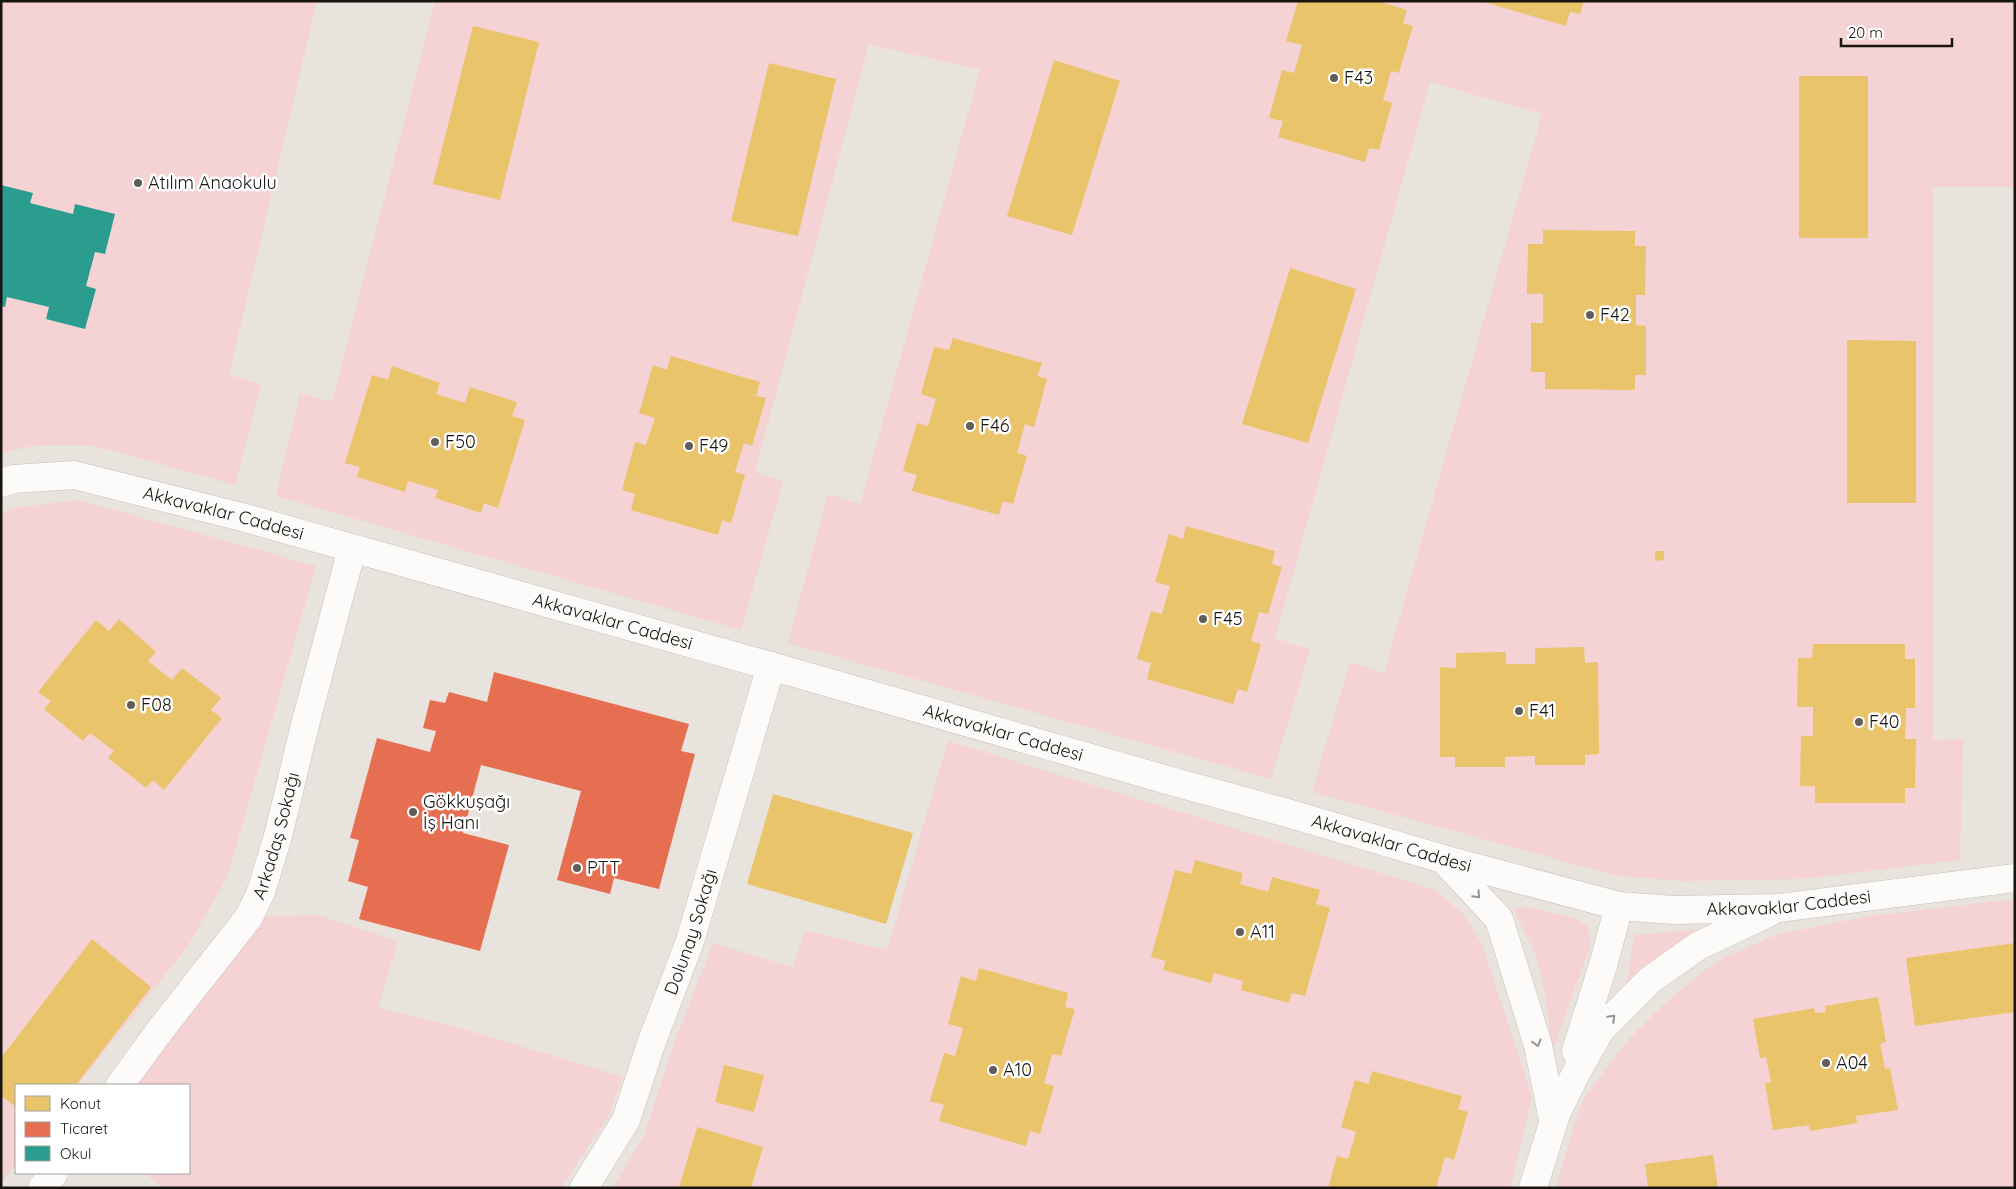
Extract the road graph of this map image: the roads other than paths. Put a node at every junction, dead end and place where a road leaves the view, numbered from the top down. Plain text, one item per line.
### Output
1 (1, 483) edge
2 (352, 549) junction
3 (771, 666) junction
4 (1443, 859) junction
5 (2015, 878) edge
6 (1619, 906) junction
7 (1778, 908) junction
8 (121, 1084) edge
9 (1553, 1120) junction
10 (53, 1174) edge
11 (42, 1188) edge
12 (584, 1188) edge
13 (1533, 1188) edge

1 - 2 street, Akkavaklar Caddesi
2 - 3 street, Akkavaklar Caddesi
2 - 8 street, Arkadaş Sokağı
3 - 4 street, Akkavaklar Caddesi
3 - 12 street, Dolunay Sokağı
4 - 6 street, Akkavaklar Caddesi
4 -> 9 street
5 - 7 street, Akkavaklar Caddesi
6 - 7 street, Akkavaklar Caddesi
6 - 9 street
9 -> 7 street
9 - 13 street
10 - 11 street

